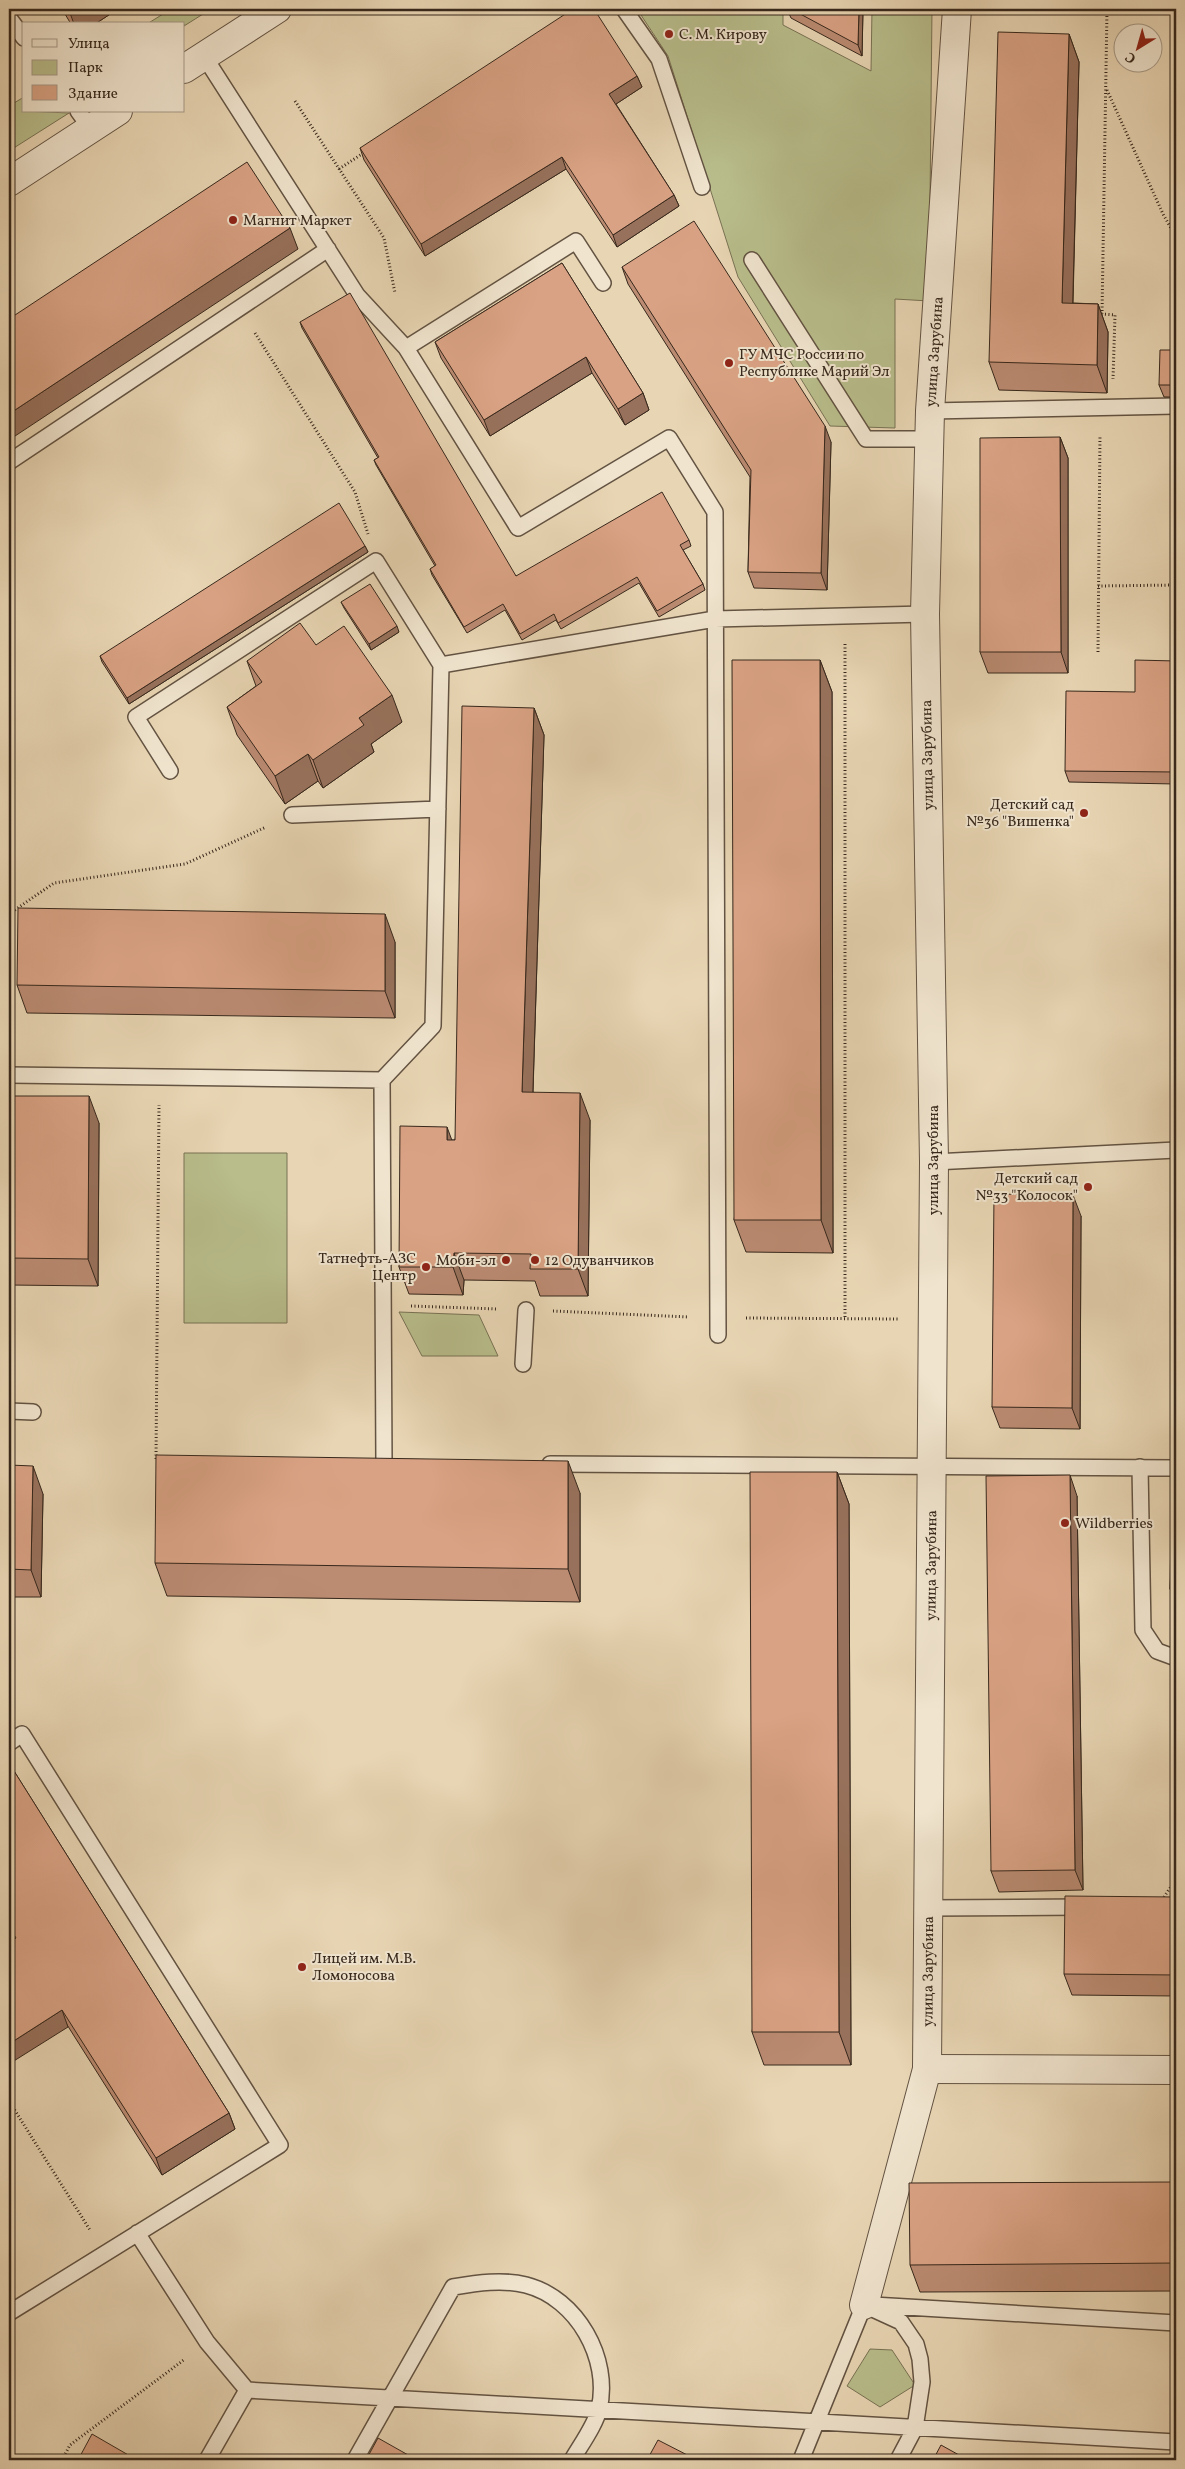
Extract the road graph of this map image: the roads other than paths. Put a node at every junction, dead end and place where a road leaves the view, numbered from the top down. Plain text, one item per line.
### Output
1 (277, 9) edge
2 (624, 9) edge
3 (958, 9) edge
4 (9, 18) edge
5 (22, 35) edge
6 (194, 63) edge
7 (114, 112) edge
8 (85, 120) edge
9 (9, 182) edge
10 (702, 187) dead end
11 (328, 249) junction
12 (752, 260) dead end
13 (603, 283) dead end
14 (406, 348) junction
15 (1176, 406) edge
16 (930, 411) junction
17 (930, 439) junction
18 (9, 462) edge
19 (925, 614) junction
20 (715, 619) junction
21 (441, 665) junction
22 (170, 771) dead end
23 (438, 808) junction
24 (292, 815) road end
25 (9, 1074) edge
26 (382, 1080) junction
27 (1176, 1150) edge
28 (934, 1162) junction
29 (526, 1310) road end
30 (718, 1334) dead end
31 (522, 1364) dead end
32 (9, 1411) edge
33 (33, 1412) dead end
34 (404, 1464) edge
35 (533, 1464) edge
36 (932, 1466) junction
37 (1140, 1468) junction
38 (1176, 1468) edge
39 (1176, 1658) edge
40 (9, 1742) edge
41 (1097, 1907) edge
42 (928, 1908) junction
43 (927, 2069) junction
44 (1176, 2070) edge
45 (137, 2233) junction
46 (864, 2305) junction
47 (9, 2313) edge
48 (1176, 2323) edge
49 (247, 2390) junction
50 (391, 2398) junction
51 (599, 2410) junction
52 (818, 2422) junction
53 (915, 2428) junction
54 (1176, 2442) edge
55 (207, 2460) edge
56 (354, 2460) edge
57 (572, 2460) edge
58 (801, 2460) edge
59 (898, 2460) edge

1 - 6 street
2 - 10 lane
3 - 16 street, улица Зарубина
4 - 5 lane
6 - 11 lane
7 - 8 street
8 - 9 street
11 - 14 lane
11 - 18 lane
12 - 17 lane
13 - 14 lane
14 - 20 lane
15 - 16 lane
16 - 17 street, улица Зарубина
17 - 19 street, улица Зарубина
19 - 20 lane
19 - 28 street, улица Зарубина
20 - 21 lane
20 - 30 lane
21 - 22 lane
21 - 23 lane
23 - 24 lane
23 - 26 lane
25 - 26 lane
26 - 34 lane
27 - 28 lane
28 - 36 street, улица Зарубина
29 - 31 lane
32 - 33 lane
35 - 36 lane
36 - 37 lane
36 - 42 street, улица Зарубина
37 - 38 lane
37 - 39 lane
40 - 45 lane
41 - 42 lane
42 - 43 street, улица Зарубина
43 - 44 street
43 - 46 street, улица Зарубина
45 - 47 lane
45 - 49 lane
46 - 48 lane
46 - 52 lane
46 - 53 lane
49 - 50 lane
49 - 55 lane
50 - 51 lane
50 - 51 lane
50 - 56 lane
51 - 52 lane
51 - 57 lane
52 - 53 lane
52 - 58 lane
53 - 54 lane
53 - 59 lane

